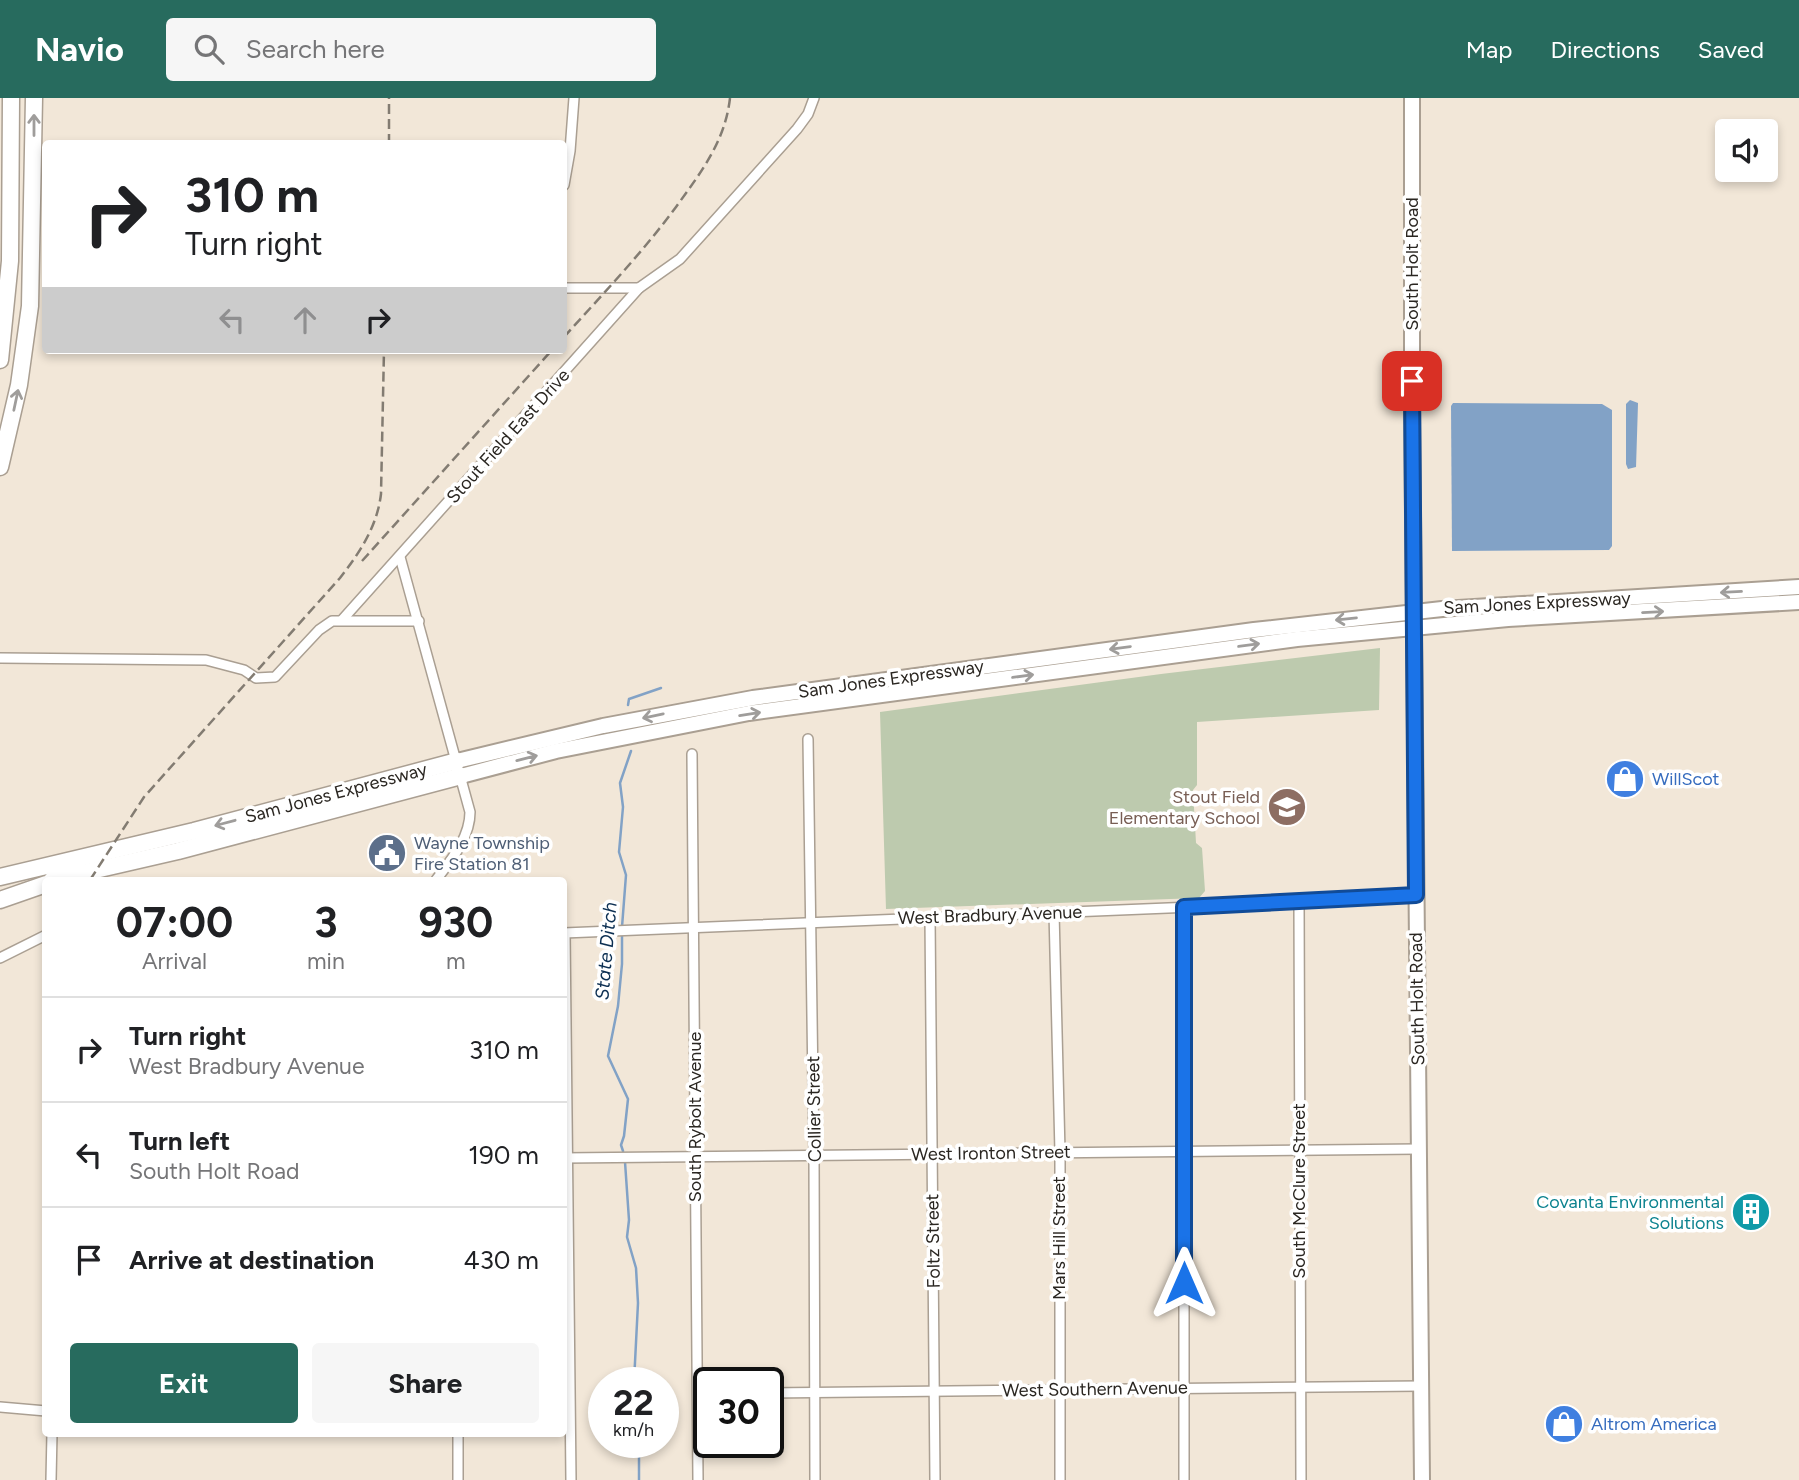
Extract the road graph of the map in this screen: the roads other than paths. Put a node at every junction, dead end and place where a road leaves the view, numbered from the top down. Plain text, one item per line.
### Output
1 (11, 98) edge
2 (34, 98) edge
3 (574, 98) edge
4 (814, 98) edge
5 (1412, 98) edge
6 (567, 168) edge
7 (10, 183) junction
8 (0, 265) edge
9 (567, 288) edge
10 (639, 288) junction
11 (0, 360) edge
12 (0, 467) edge
13 (400, 558) junction
14 (1799, 587) edge
15 (1799, 602) edge
16 (1413, 611) junction
17 (342, 620) junction
18 (419, 621) junction
19 (1414, 627) junction
20 (0, 658) edge
21 (808, 739) dead end
22 (692, 754) dead end
23 (459, 769) junction
24 (0, 877) edge
25 (70, 877) edge
26 (438, 877) edge
27 (42, 884) edge
28 (42, 884) edge
29 (0, 891) edge
30 (1416, 895) junction
31 (0, 900) edge
32 (1299, 902) junction
33 (1184, 907) junction
34 (1055, 912) junction
35 (930, 918) junction
36 (811, 923) junction
37 (694, 928) junction
38 (567, 933) edge
39 (42, 937) edge
40 (0, 958) edge
41 (1419, 1149) junction
42 (1299, 1150) junction
43 (1184, 1151) junction
44 (1060, 1152) junction
45 (932, 1153) junction
46 (814, 1155) junction
47 (695, 1156) junction
48 (567, 1158) edge
49 (697, 1367) edge
50 (1421, 1386) junction
51 (1300, 1387) junction
52 (1184, 1388) junction
53 (1059, 1389) junction
54 (934, 1391) junction
55 (567, 1392) edge
56 (784, 1393) edge
57 (814, 1393) junction
58 (0, 1407) edge
59 (42, 1411) edge
60 (52, 1437) edge
61 (458, 1437) edge
62 (698, 1458) edge
63 (51, 1480) edge
64 (458, 1480) edge
65 (571, 1480) edge
66 (698, 1480) edge
67 (816, 1480) edge
68 (935, 1480) edge
69 (1060, 1480) edge
70 (1184, 1480) edge
71 (1301, 1480) edge
72 (1422, 1480) edge

1 - 7 highway
12 -> 2 highway
3 - 6 street
4 - 10 street, Stout Field East Drive
5 - 16 main road, South Holt Road
7 - 8 highway
7 - 11 highway
9 - 10 street
10 - 13 street, Stout Field East Drive
13 - 17 street, Stout Field East Drive
13 - 18 street
14 -> 16 main road, Sam Jones Expressway
19 -> 15 main road, Sam Jones Expressway
16 - 19 main road, South Holt Road
16 -> 23 main road, Sam Jones Expressway
17 - 18 street
17 - 20 street
18 - 23 street
23 -> 19 main road, Sam Jones Expressway
19 - 30 main road, South Holt Road
21 - 36 street, Collier Street
22 - 37 street, South Rybolt Avenue
23 -> 24 highway, Sam Jones Expressway
23 - 25 highway, Sam Jones Expressway
23 - 26 street
27 - 29 highway
28 - 31 highway
30 - 32 street, West Bradbury Avenue
30 - 41 main road, South Holt Road
32 - 33 street, West Bradbury Avenue
32 - 42 street, South McClure Street
33 - 34 street, West Bradbury Avenue
33 - 43 street
34 - 35 street, West Bradbury Avenue
34 - 44 street, Mars Hill Street
35 - 36 street, West Bradbury Avenue
35 - 45 street, Foltz Street
36 - 37 street, West Bradbury Avenue
36 - 46 street, Collier Street
37 - 38 street, West Bradbury Avenue
37 - 47 street, South Rybolt Avenue
39 - 40 street
41 - 42 street, West Ironton Street
41 - 50 main road, South Holt Road
42 - 43 street, West Ironton Street
42 - 51 street, South McClure Street
43 - 44 street, West Ironton Street
43 - 52 street
44 - 45 street, West Ironton Street
44 - 53 street, Mars Hill Street
45 - 46 street, West Ironton Street
45 - 54 street, Foltz Street
46 - 47 street, West Ironton Street
46 - 57 street, Collier Street
47 - 48 street, West Ironton Street
47 - 49 street, South Rybolt Avenue
50 - 51 street, West Southern Avenue
50 - 72 main road, South Holt Road
51 - 52 street, West Southern Avenue
51 - 71 street, South McClure Street
52 - 53 street, West Southern Avenue
52 - 70 street
53 - 54 street, West Southern Avenue
53 - 69 street, Mars Hill Street
54 - 57 street, West Southern Avenue
54 - 68 street, Foltz Street
55 - 65 street
56 - 57 street, West Southern Avenue
57 - 67 street, Collier Street
58 - 59 street
60 - 63 street
61 - 64 street
62 - 66 street, South Rybolt Avenue

